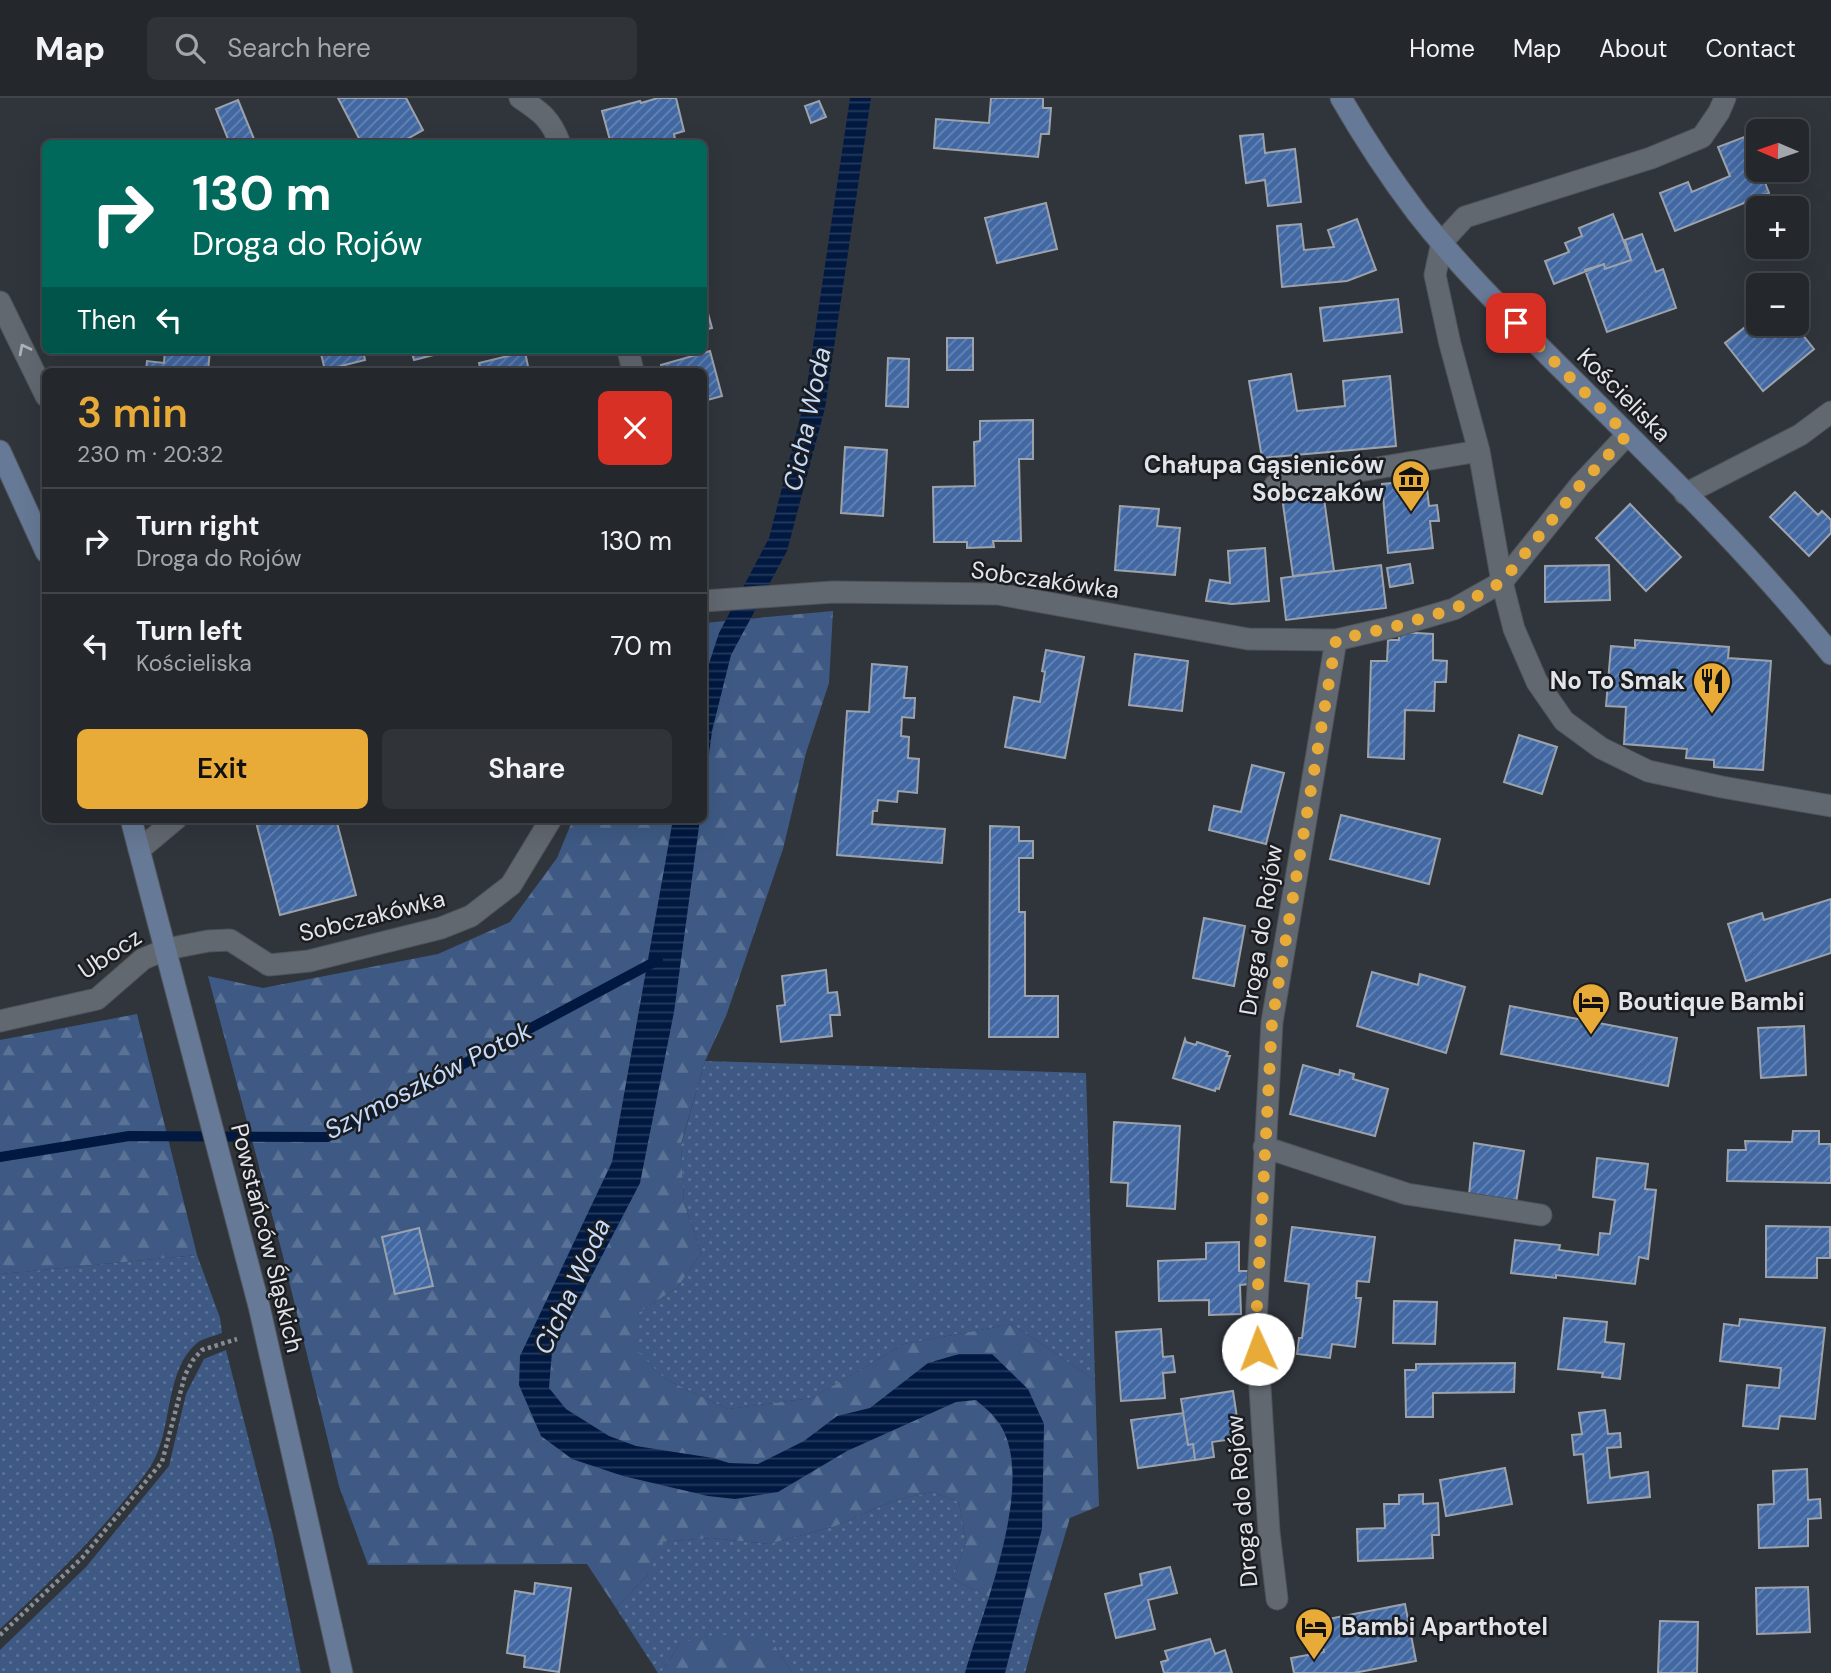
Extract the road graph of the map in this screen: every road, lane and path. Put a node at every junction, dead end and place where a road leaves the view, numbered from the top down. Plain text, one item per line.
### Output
1 (520, 98) edge
2 (1340, 98) edge
3 (1725, 98) edge
4 (559, 140) edge
5 (1442, 242) junction
6 (0, 302) edge
7 (42, 388) edge
8 (1831, 412) edge
9 (1627, 435) junction
10 (0, 451) edge
11 (1479, 451) junction
12 (1275, 485) dead end
13 (1685, 494) junction
14 (42, 543) edge
15 (1502, 582) junction
16 (707, 601) edge
17 (1336, 640) junction
18 (1831, 654) edge
19 (1831, 806) edge
20 (132, 823) edge
21 (171, 823) edge
22 (549, 823) edge
23 (139, 850) junction
24 (167, 949) junction
25 (0, 1021) edge
26 (1264, 1147) junction
27 (1541, 1215) dead end
28 (236, 1338) dead end
29 (1276, 1599) dead end
30 (0, 1635) edge
31 (342, 1673) edge

1 - 4 street
2 - 5 street, Kościeliska
3 - 5 street
5 - 9 street, Kościeliska
5 - 11 street
7 -> 6 street
8 - 13 street
9 - 13 street, Kościeliska
9 - 15 street
10 - 14 street
11 - 12 street
11 - 15 street
13 - 18 street, Kościeliska
15 - 17 street
15 - 19 street
16 - 17 street, Sobczakówka
17 - 26 street, Droga do Rojów
20 - 23 street, Powstańców Śląskich
21 - 23 street
22 - 24 street, Sobczakówka
23 - 24 street, Powstańców Śląskich
24 - 25 street, Ubocz
24 - 31 street, Powstańców Śląskich
26 - 27 street
26 - 29 street, Droga do Rojów
28 - 30 path

